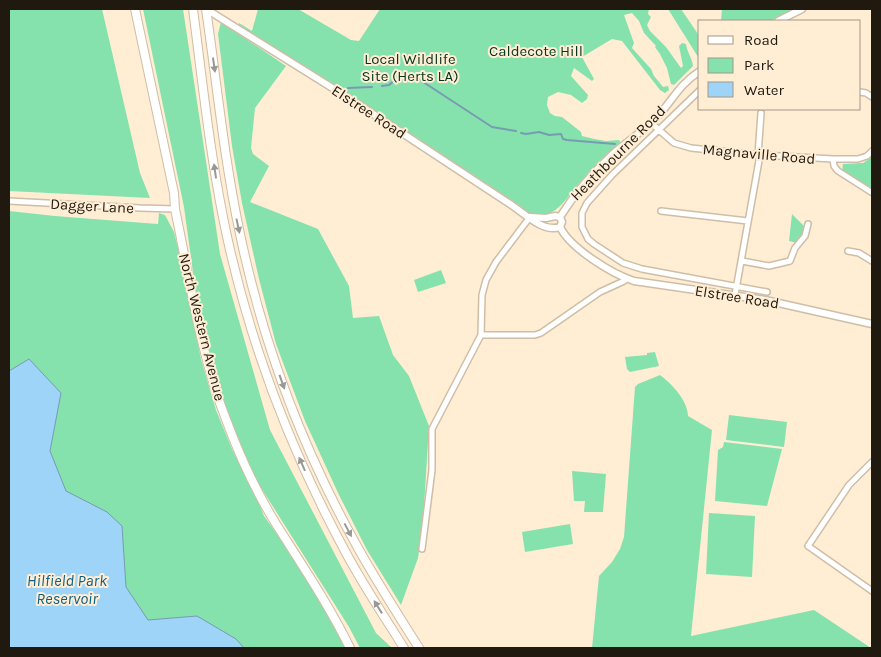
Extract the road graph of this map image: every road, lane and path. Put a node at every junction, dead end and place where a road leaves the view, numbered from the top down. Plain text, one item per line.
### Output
1 (135, 9) edge
2 (193, 9) edge
3 (802, 9) edge
4 (206, 13) edge
5 (780, 20) edge
6 (698, 72) edge
7 (698, 92) edge
8 (761, 113) dead end
9 (651, 123) junction
10 (659, 130) junction
11 (872, 151) edge
12 (759, 155) junction
13 (833, 160) junction
14 (871, 192) dead end
15 (9, 201) edge
16 (175, 209) junction
17 (661, 211) dead end
18 (530, 217) junction
19 (560, 217) junction
20 (551, 218) junction
21 (748, 221) junction
22 (808, 224) dead end
23 (551, 227) junction
24 (560, 227) junction
25 (848, 251) dead end
26 (742, 261) junction
27 (872, 261) edge
28 (626, 278) junction
29 (737, 286) junction
30 (767, 292) dead end
31 (735, 295) junction
32 (872, 324) edge
33 (481, 335) junction
34 (872, 462) edge
35 (422, 549) dead end
36 (872, 591) edge
37 (350, 648) edge
38 (404, 648) edge
39 (419, 648) edge

1 - 16 highway, North Western Avenue
38 -> 2 highway
3 - 5 main road
4 - 18 main road, Elstree Road
4 -> 39 highway
6 - 9 main road, Heathbourne Road
7 - 10 street
8 - 12 street
9 - 10 street, Magnaville Road
9 - 19 main road, Heathbourne Road
10 - 12 street, Magnaville Road
10 - 29 street
11 - 13 street, Magnaville Road
12 - 13 street, Magnaville Road
12 - 21 street
13 - 14 street
15 - 16 street, Dagger Lane
16 - 37 highway, North Western Avenue
17 - 21 street
18 - 20 main road
18 - 23 main road, Elstree Road
18 - 33 street
19 - 20 main road
19 - 24 main road
20 - 23 main road
21 - 26 street
22 - 26 street
23 - 24 main road, Elstree Road
24 - 28 main road, Elstree Road
25 - 27 street
26 - 29 street
28 - 31 main road, Elstree Road
28 - 33 street
29 - 30 street
29 - 31 street
31 - 32 main road, Elstree Road
33 - 35 street
34 - 36 street

